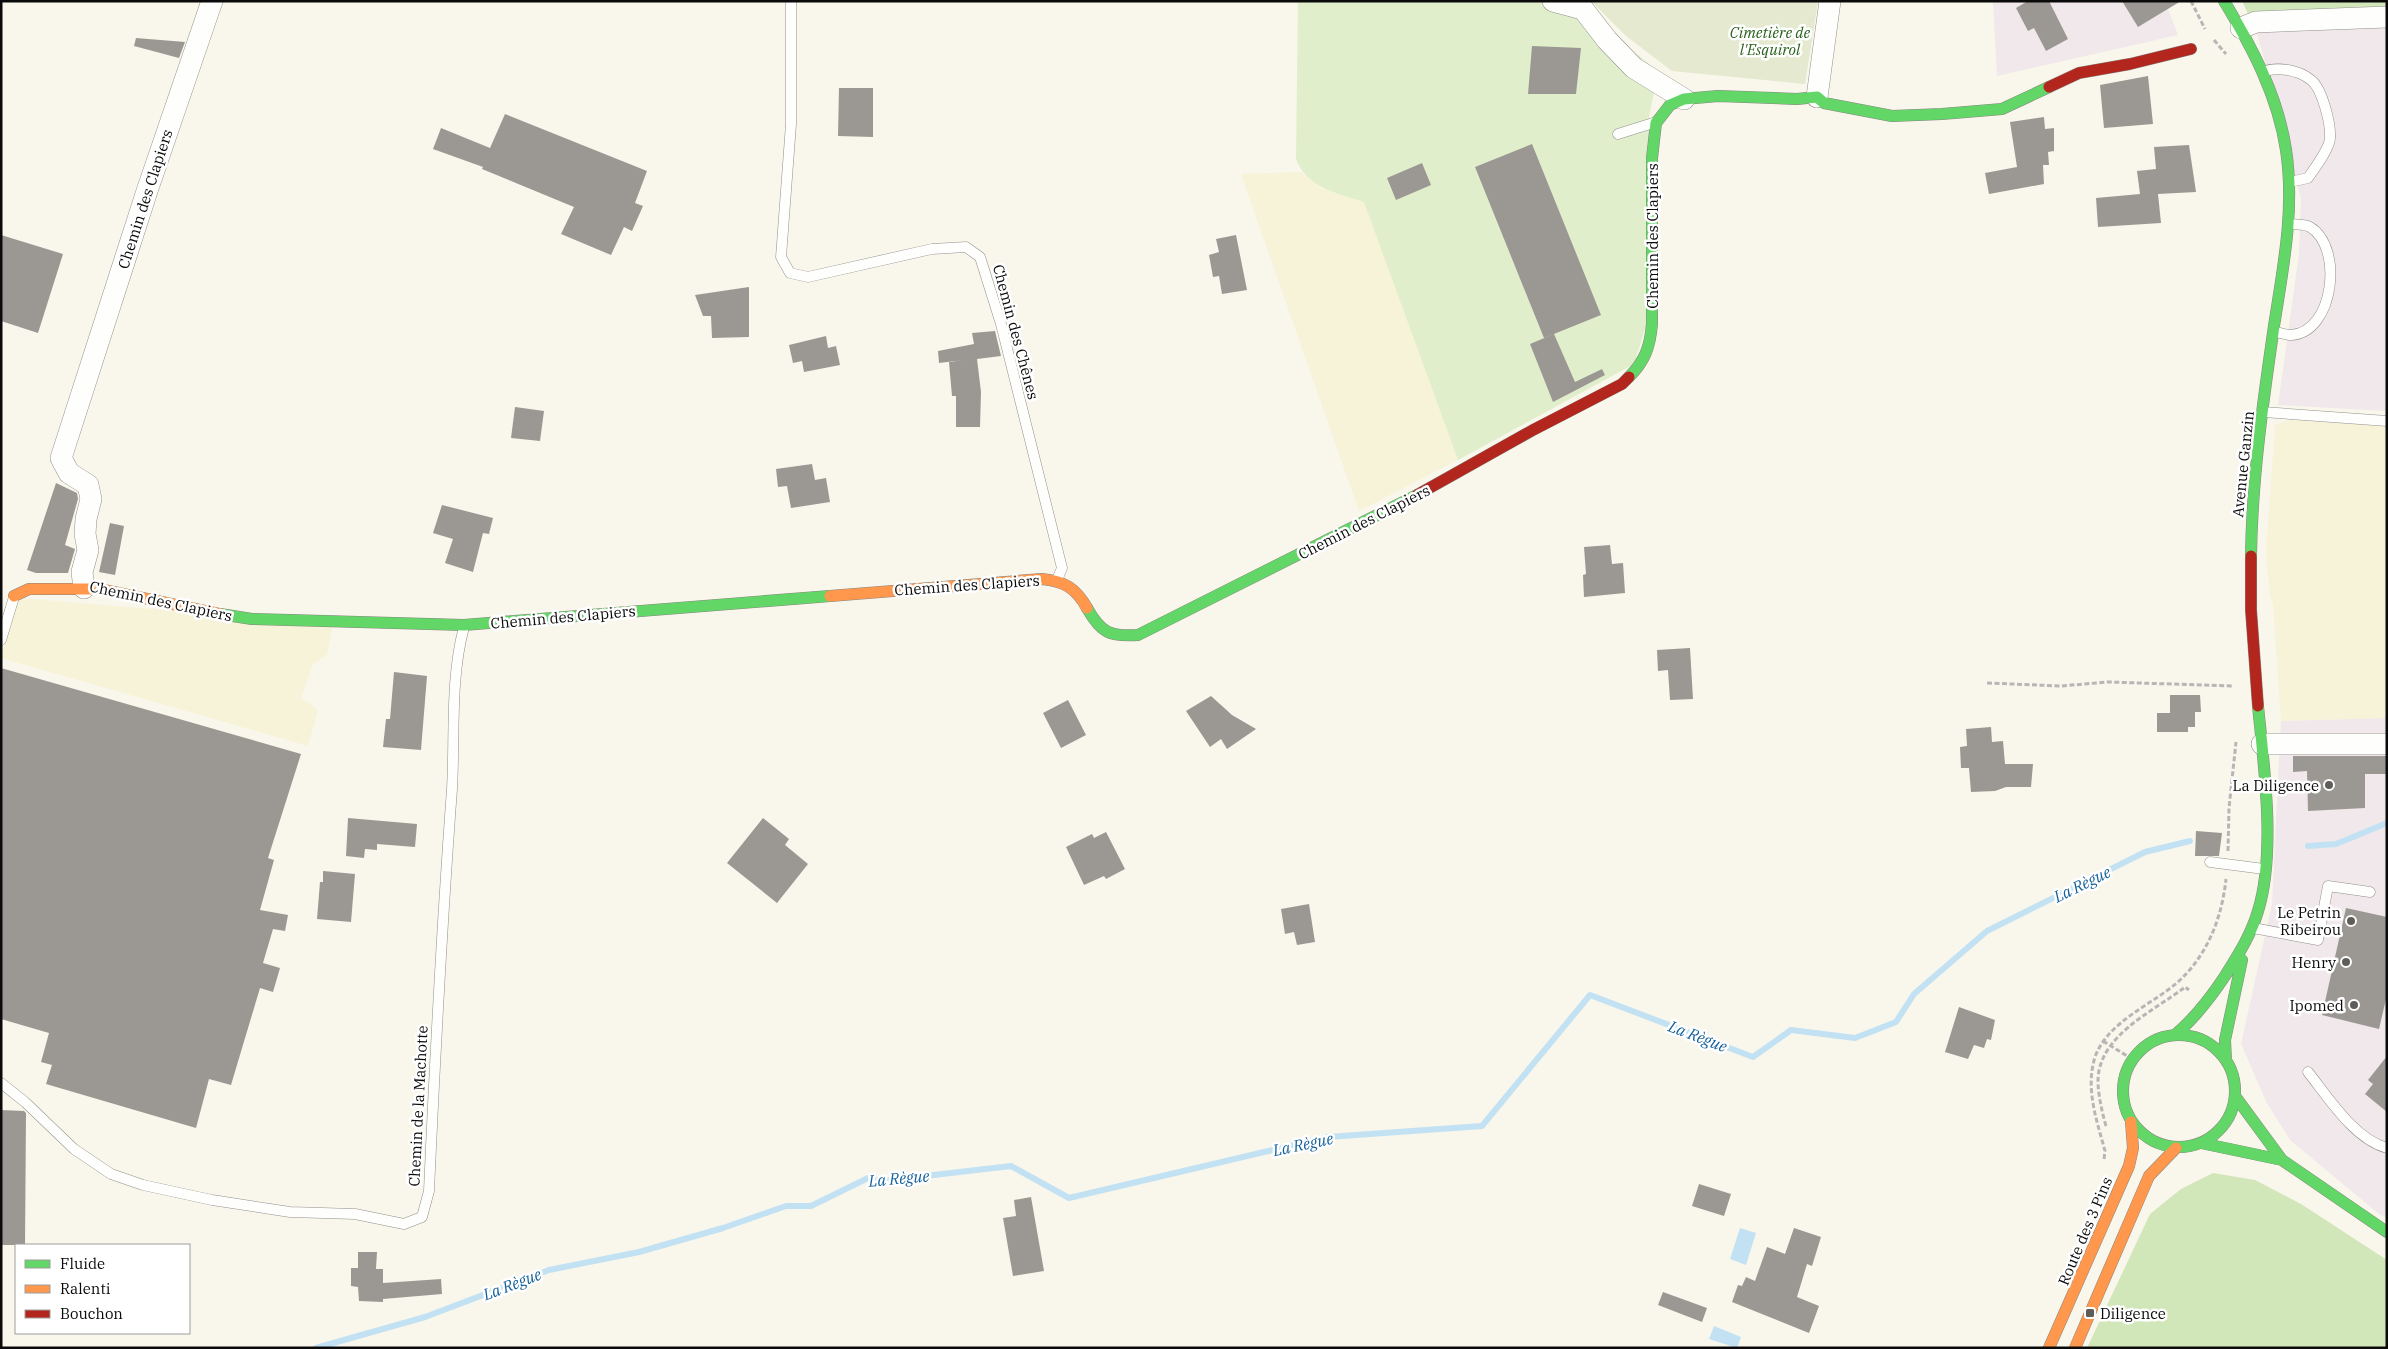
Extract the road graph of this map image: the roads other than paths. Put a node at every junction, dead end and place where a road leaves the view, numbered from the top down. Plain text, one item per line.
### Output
1 (212, 1) edge
2 (791, 1) edge
3 (1553, 1) edge
4 (1830, 1) edge
5 (2224, 1) edge
6 (2387, 17) edge
7 (2241, 28) junction
8 (2191, 49) dead end
9 (2263, 72) junction
10 (1817, 97) junction
11 (1684, 99) junction
12 (1656, 122) junction
13 (1618, 134) dead end
14 (2289, 182) junction
15 (2289, 224) junction
16 (2275, 332) junction
17 (2262, 412) junction
18 (2387, 421) edge
19 (1056, 580) junction
20 (84, 588) junction
21 (14, 596) joint
22 (464, 625) junction
23 (1, 640) edge
24 (2262, 744) junction
25 (2387, 744) edge
26 (2210, 862) dead end
27 (2265, 869) junction
28 (2370, 892) dead end
29 (2252, 927) junction
30 (2246, 942) junction
31 (2176, 1034) junction
32 (2226, 1060) junction
33 (2308, 1072) dead end
34 (1, 1083) edge
35 (2235, 1096) junction
36 (2131, 1122) junction
37 (2201, 1143) junction
38 (2176, 1148) junction
39 (2387, 1148) edge
40 (2282, 1160) junction
41 (2387, 1232) edge
42 (2049, 1348) edge
43 (2075, 1348) edge

1 - 20 street, Chemin des Clapiers
2 - 19 lane, Chemin des Chênes
3 - 11 street
4 - 10 street
5 - 7 street, Avenue Ganzin
6 - 7 street
7 - 9 street, Avenue Ganzin
8 - 10 street
9 - 14 street, Avenue Ganzin
9 - 14 lane
10 - 11 street
11 - 12 street
12 - 13 lane
12 - 19 street, Chemin des Clapiers
14 - 15 street, Avenue Ganzin
15 - 16 street, Avenue Ganzin
15 - 16 lane
16 - 17 street, Avenue Ganzin
17 - 18 lane
17 - 24 street, Avenue Ganzin
19 - 22 street, Chemin des Clapiers
20 - 21 street
20 - 22 street, Chemin des Clapiers
21 - 23 lane
22 - 34 lane, Chemin de la Machotte
24 - 25 street
24 - 27 street, Avenue Ganzin
26 - 27 lane
27 - 29 street, Avenue Ganzin
28 - 29 lane
29 - 30 street, Avenue Ganzin
30 - 31 street, Avenue Ganzin
30 - 32 street, Avenue Ganzin
31 - 32 street
31 - 36 street
32 - 35 street
33 - 39 lane
35 - 37 street
35 - 40 street
36 - 38 street
36 - 42 street, Route des 3 Pins
37 - 38 street
37 - 40 street
38 - 43 street
40 - 41 street

